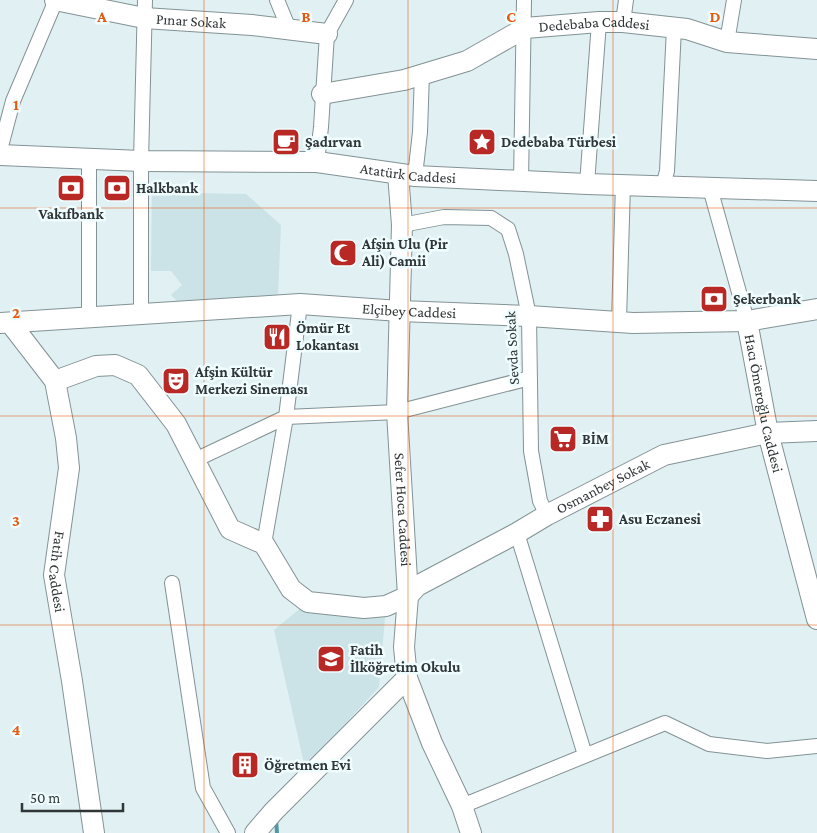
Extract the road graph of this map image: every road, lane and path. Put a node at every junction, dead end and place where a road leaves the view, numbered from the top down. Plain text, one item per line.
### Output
1 (56, 0) edge
2 (277, 0) edge
3 (346, 0) edge
4 (524, 0) edge
5 (626, 0) edge
6 (734, 0) edge
7 (145, 9) edge
8 (599, 22) junction
9 (623, 22) junction
10 (525, 28) junction
11 (674, 28) junction
12 (289, 29) junction
13 (327, 34) junction
14 (727, 42) junction
15 (817, 49) edge
16 (422, 73) junction
17 (322, 94) junction
18 (0, 150) edge
19 (0, 156) edge
20 (89, 158) junction
21 (141, 160) junction
22 (317, 162) junction
23 (406, 175) junction
24 (521, 181) junction
25 (587, 184) junction
26 (623, 184) junction
27 (664, 186) junction
28 (710, 188) junction
29 (817, 191) edge
30 (402, 225) junction
31 (300, 304) junction
32 (817, 309) edge
33 (400, 311) junction
34 (141, 314) junction
35 (528, 316) junction
36 (89, 317) junction
37 (619, 321) junction
38 (748, 321) junction
39 (6, 324) edge
40 (530, 378) junction
41 (55, 381) junction
42 (397, 412) junction
43 (286, 417) junction
44 (817, 431) edge
45 (768, 433) junction
46 (195, 460) junction
47 (547, 515) junction
48 (517, 533) junction
49 (264, 544) junction
50 (172, 583) dead end
51 (408, 596) junction
52 (817, 620) edge
53 (408, 678) junction
54 (817, 746) edge
55 (585, 756) junction
56 (462, 806) junction
57 (94, 833) edge
58 (228, 833) edge
59 (255, 833) edge
60 (470, 833) edge

1 - 7 street, Pınar Sokak
1 - 18 street
2 - 12 street
3 - 13 street
4 - 10 street
5 - 9 street
6 - 14 street
7 - 12 street, Pınar Sokak
7 - 21 street
8 - 9 street, Dedebaba Caddesi
8 - 10 street, Dedebaba Caddesi
8 - 25 street
9 - 11 street, Dedebaba Caddesi
10 - 16 street, Dedebaba Caddesi
10 - 24 street
11 - 14 street, Dedebaba Caddesi
11 - 27 street
12 - 13 street, Pınar Sokak
13 - 17 street
14 - 15 street, Dedebaba Caddesi
16 - 17 street, Dedebaba Caddesi
16 - 23 street
17 - 22 street
19 - 20 street, Atatürk Caddesi
20 - 21 street, Atatürk Caddesi
20 - 36 street
21 - 22 street, Atatürk Caddesi
21 - 34 street
22 - 23 street, Atatürk Caddesi
23 - 24 street, Atatürk Caddesi
23 - 30 street, Sefer Hoca Caddesi
24 - 25 street, Atatürk Caddesi
25 - 26 street, Atatürk Caddesi
26 - 27 street, Atatürk Caddesi
26 - 37 street
27 - 28 street, Atatürk Caddesi
28 - 29 street, Atatürk Caddesi
28 - 38 street, Hacı Ömeroğlu Caddesi
30 - 33 street, Sefer Hoca Caddesi
30 - 35 street, Sevda Sokak
31 - 33 street, Elçibey Caddesi
31 - 34 street, Elçibey Caddesi
31 - 43 street
32 - 38 street, Elçibey Caddesi
33 - 35 street, Elçibey Caddesi
33 - 42 street, Sefer Hoca Caddesi
34 - 36 street, Elçibey Caddesi
35 - 37 street, Elçibey Caddesi
35 - 40 street, Sevda Sokak
36 - 39 street, Elçibey Caddesi
37 - 38 street, Elçibey Caddesi
38 - 45 street, Hacı Ömeroğlu Caddesi
39 - 41 street, Fatih Caddesi
40 - 42 street
40 - 47 street, Sevda Sokak
41 - 46 street
41 - 57 street, Fatih Caddesi
42 - 43 street
42 - 51 street, Sefer Hoca Caddesi
43 - 46 street
43 - 49 street
44 - 45 street, Osmanbey Sokak
45 - 47 street, Osmanbey Sokak
45 - 52 street, Hacı Ömeroğlu Caddesi
46 - 49 street
47 - 48 street, Osmanbey Sokak
48 - 51 street, Osmanbey Sokak
48 - 55 street
49 - 51 street, Osmanbey Sokak
50 - 58 street
51 - 53 street, Sefer Hoca Caddesi
53 - 56 street, Sefer Hoca Caddesi
53 - 59 street
54 - 55 street
55 - 56 street
56 - 60 street, Sefer Hoca Caddesi

